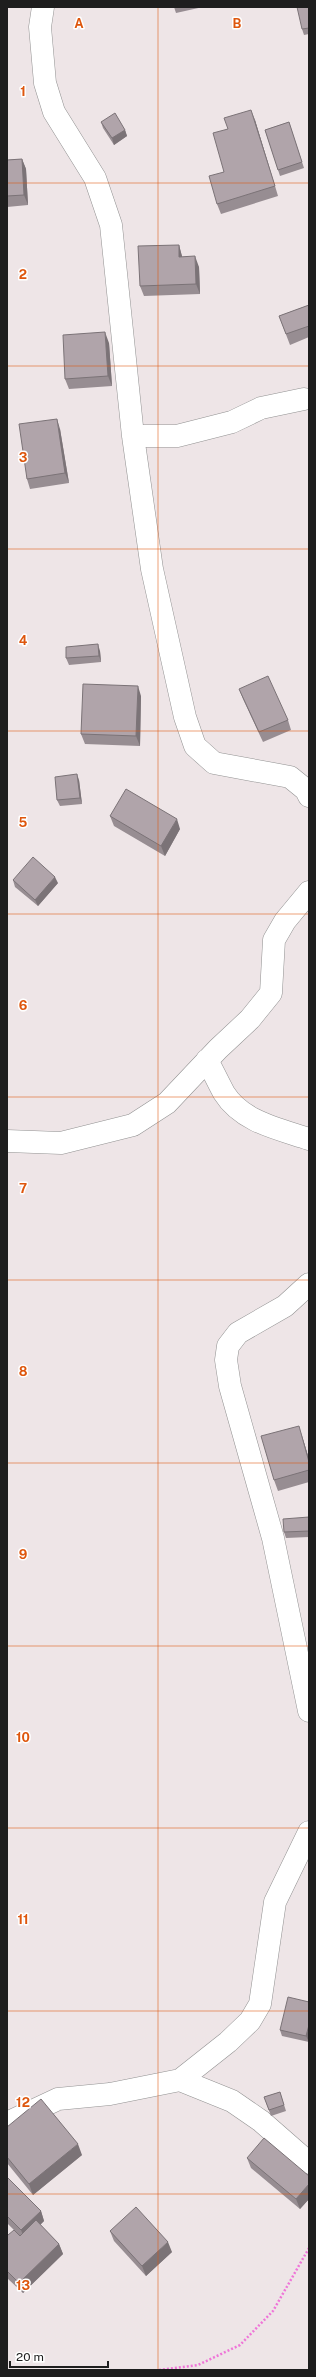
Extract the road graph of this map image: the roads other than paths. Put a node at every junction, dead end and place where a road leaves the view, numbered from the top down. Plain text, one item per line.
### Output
1 (44, 7) edge
2 (304, 399) dead end
3 (133, 436) junction
4 (309, 796) edge
5 (309, 892) edge
6 (207, 1060) junction
7 (309, 1139) edge
8 (7, 1141) edge
9 (309, 1284) edge
10 (309, 1711) edge
11 (309, 1832) edge
12 (180, 2080) junction
13 (7, 2123) edge
14 (309, 2163) edge

1 - 3 street
2 - 3 street
3 - 4 street
5 - 6 street
6 - 7 street
6 - 8 street
9 - 10 street
11 - 12 street
12 - 13 street
12 - 14 street

